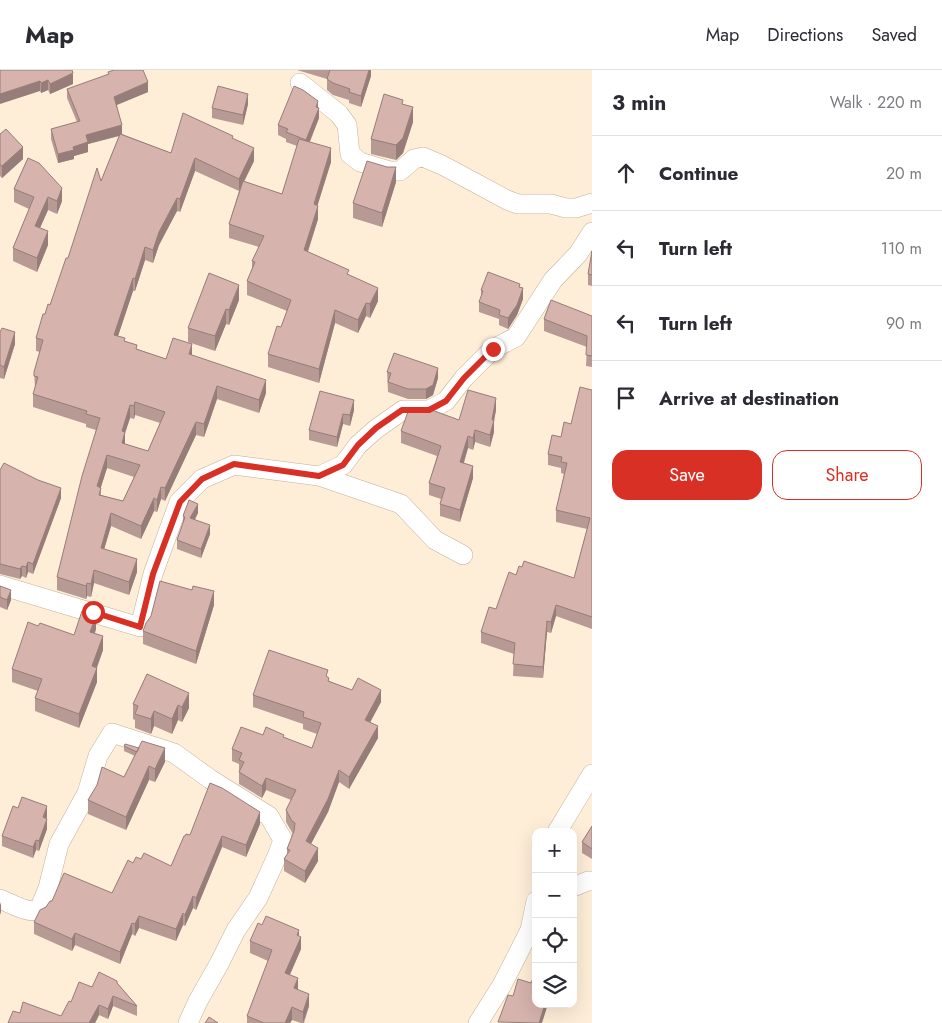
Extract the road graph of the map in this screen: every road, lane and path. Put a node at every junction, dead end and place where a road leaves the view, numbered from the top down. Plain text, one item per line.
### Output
1 (300, 83) dead end
2 (592, 203) edge
3 (592, 232) edge
4 (319, 476) junction
5 (463, 555) dead end
6 (0, 586) edge
7 (592, 774) edge
8 (559, 828) edge
9 (592, 881) edge
10 (577, 885) edge
11 (0, 899) edge
12 (532, 928) edge
13 (188, 1023) edge
14 (478, 1023) edge

1 - 2 street
3 - 4 street
4 - 5 street
4 - 6 street
7 - 8 street
9 - 10 street
11 - 13 street
12 - 14 street

